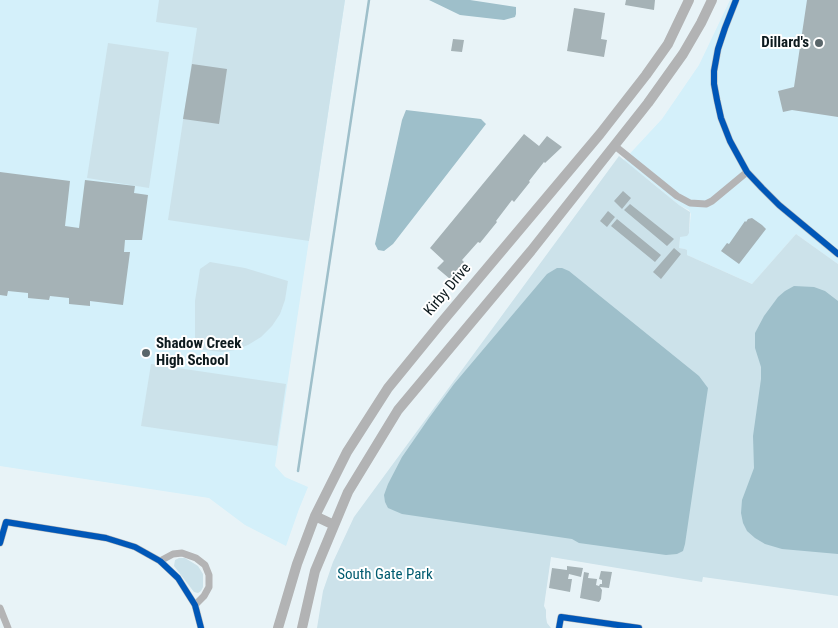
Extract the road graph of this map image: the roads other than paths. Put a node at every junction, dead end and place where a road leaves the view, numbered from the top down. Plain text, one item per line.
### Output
1 (689, 0) edge
2 (712, 0) edge
3 (736, 0) edge
4 (668, 44) junction
5 (683, 54) junction
6 (600, 134) junction
7 (615, 146) junction
8 (747, 172) junction
9 (838, 254) edge
10 (315, 516) junction
11 (334, 525) junction
12 (0, 543) edge
13 (160, 561) junction
14 (195, 605) junction
15 (0, 608) edge
16 (8, 628) edge
17 (200, 628) edge
18 (278, 628) edge
19 (302, 628) edge
20 (559, 628) edge
21 (639, 628) edge

1 - 4 main road, Kirby Drive
2 - 5 main road
3 - 8 street
4 - 5 main road
4 - 6 main road, Kirby Drive
5 - 7 main road
6 - 7 main road
6 - 10 main road, Kirby Drive
7 - 8 street
7 - 11 main road
8 - 9 street
10 - 11 main road
10 - 18 main road, Kirby Drive
11 - 19 main road
12 - 13 street
13 - 14 street
13 - 14 street
14 - 17 street
15 - 16 street
20 - 21 street

